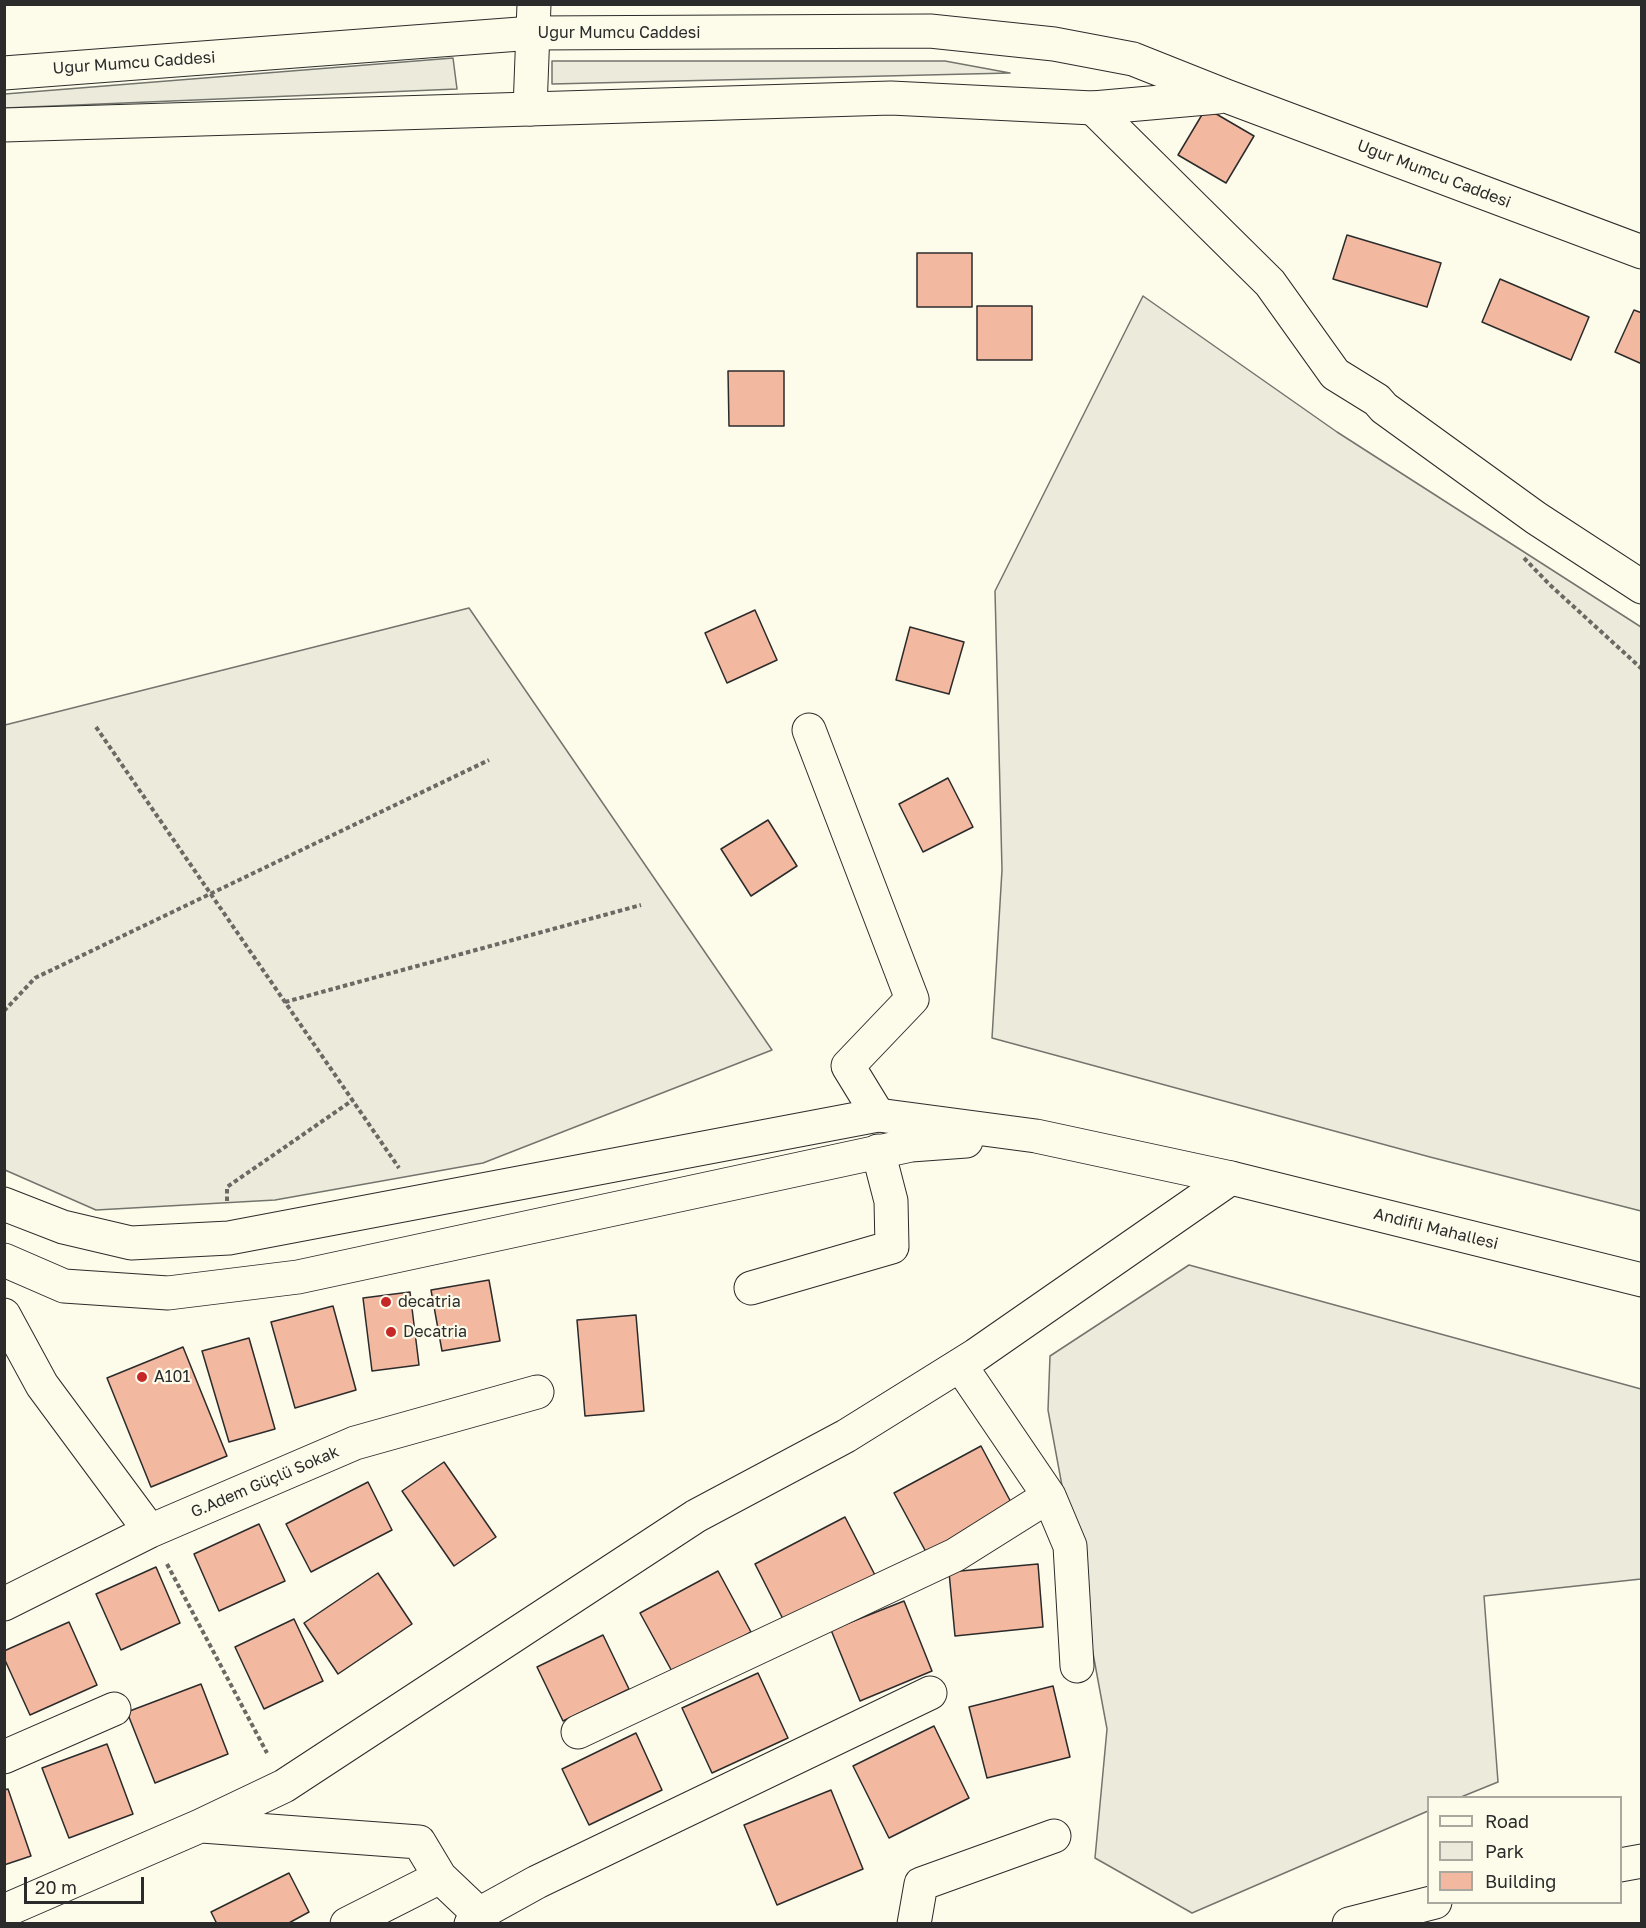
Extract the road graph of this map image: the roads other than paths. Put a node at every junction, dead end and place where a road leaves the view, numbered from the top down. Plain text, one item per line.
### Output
1 (534, 19) edge
2 (4, 73) edge
3 (1226, 96) junction
4 (1093, 108) junction
5 (530, 109) junction
6 (4, 125) edge
7 (1641, 252) edge
8 (1641, 587) edge
9 (809, 730) dead end
10 (878, 1115) junction
11 (1036, 1136) junction
12 (878, 1151) junction
13 (1231, 1178) junction
14 (4, 1204) edge
15 (4, 1260) edge
16 (1641, 1280) edge
17 (751, 1288) dead end
18 (4, 1315) edge
19 (960, 1365) junction
20 (537, 1392) dead end
21 (1049, 1496) junction
22 (150, 1531) junction
23 (4, 1604) edge
24 (1077, 1666) dead end
25 (930, 1693) dead end
26 (114, 1709) dead end
27 (578, 1732) dead end
28 (4, 1757) edge
29 (200, 1826) junction
30 (1054, 1836) dead end
31 (1641, 1861) edge
32 (1622, 1865) edge
33 (440, 1877) junction
34 (1427, 1904) edge
35 (4, 1911) edge
36 (475, 1919) edge
37 (346, 1923) edge
38 (914, 1923) edge
39 (1349, 1923) edge

1 - 2 main road, Uğur Mumcu Caddesi
1 - 3 main road, Uğur Mumcu Caddesi
1 - 5 main road
3 - 4 main road, Uğur Mumcu Caddesi
3 - 7 main road, Uğur Mumcu Caddesi
4 - 5 main road, Uğur Mumcu Caddesi
4 - 8 main road
5 - 6 main road, Uğur Mumcu Caddesi
9 - 10 main road
10 - 11 main road
10 - 14 main road
11 - 12 main road
11 - 13 main road, Andifli Mahallesi
12 - 15 main road
12 - 17 main road
13 - 16 main road, Andifli Mahallesi
13 - 19 main road
18 - 22 main road
19 - 21 main road
19 - 29 main road
20 - 22 main road, G.Adem Güçlü Sokak
21 - 24 main road
21 - 27 main road
22 - 23 main road, G.Adem Güçlü Sokak
25 - 36 main road
26 - 28 main road
29 - 33 main road
29 - 35 main road
30 - 38 main road
31 - 32 main road
33 - 36 main road
33 - 37 main road
34 - 39 main road

